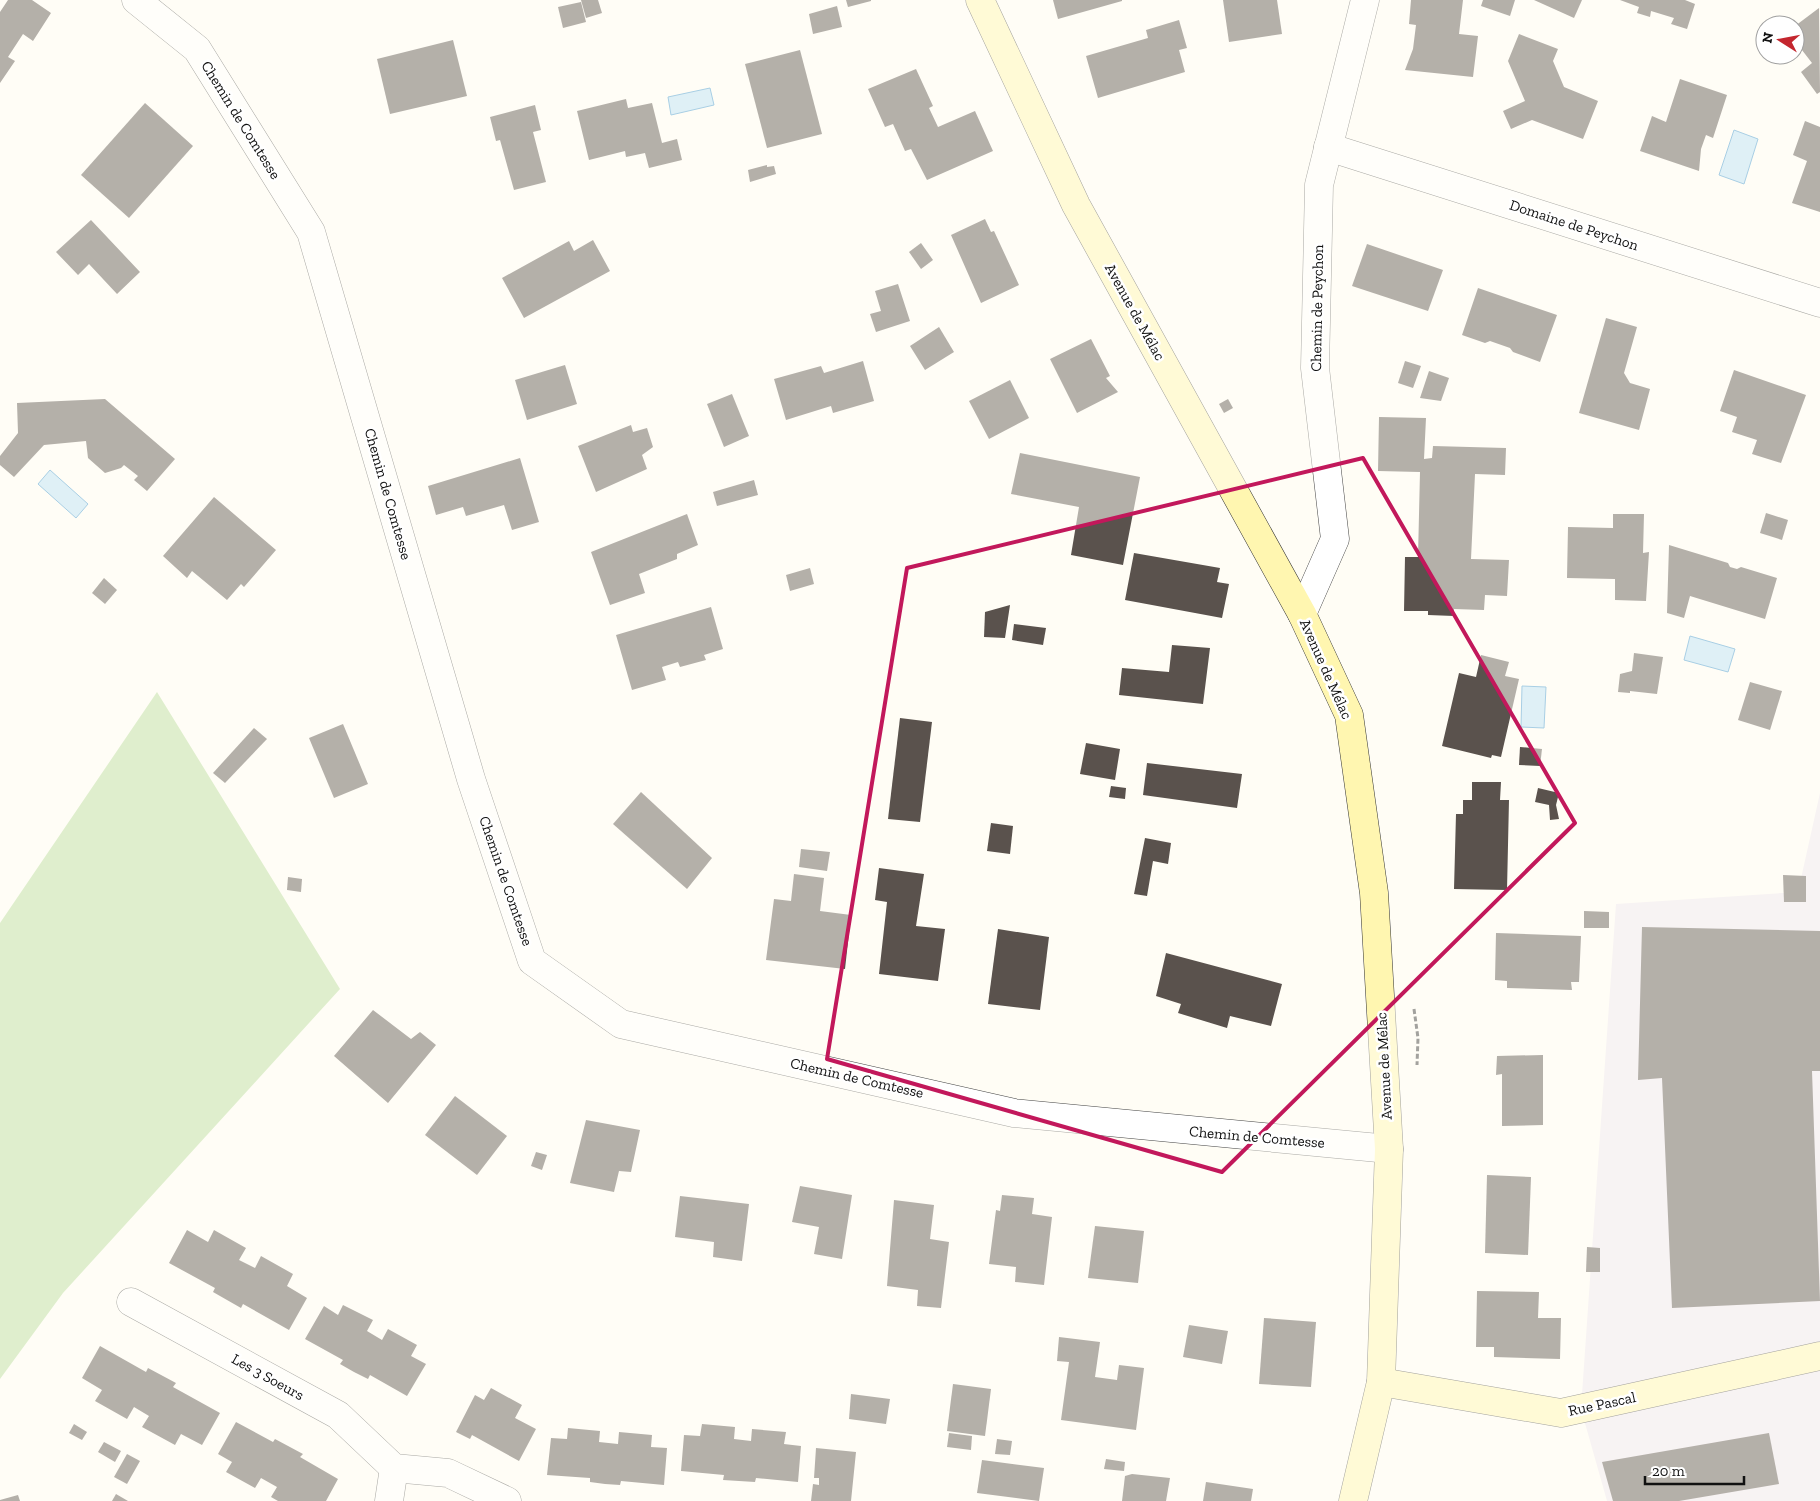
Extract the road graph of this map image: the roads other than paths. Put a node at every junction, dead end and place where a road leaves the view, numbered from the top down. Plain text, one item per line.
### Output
1 (136, 0) edge
2 (980, 0) edge
3 (1365, 0) edge
4 (1328, 147) junction
5 (1820, 303) edge
6 (1302, 614) junction
7 (1388, 1149) junction
8 (131, 1302) dead end
9 (1820, 1356) edge
10 (1382, 1382) junction
11 (394, 1468) junction
12 (389, 1501) edge
13 (507, 1501) edge
14 (1353, 1501) edge

1 - 7 street, Chemin de Comtesse
2 - 6 street, Avenue de Mélac
3 - 4 street, Chemin de Peychon
4 - 5 street, Domaine de Peychon
4 - 6 street, Chemin de Peychon
6 - 7 street, Avenue de Mélac
7 - 10 street, Avenue de Mélac
8 - 11 street, Les 3 Soeurs
9 - 10 street, Rue Pascal
10 - 14 street, Avenue de Mélac
11 - 12 street
11 - 13 street

